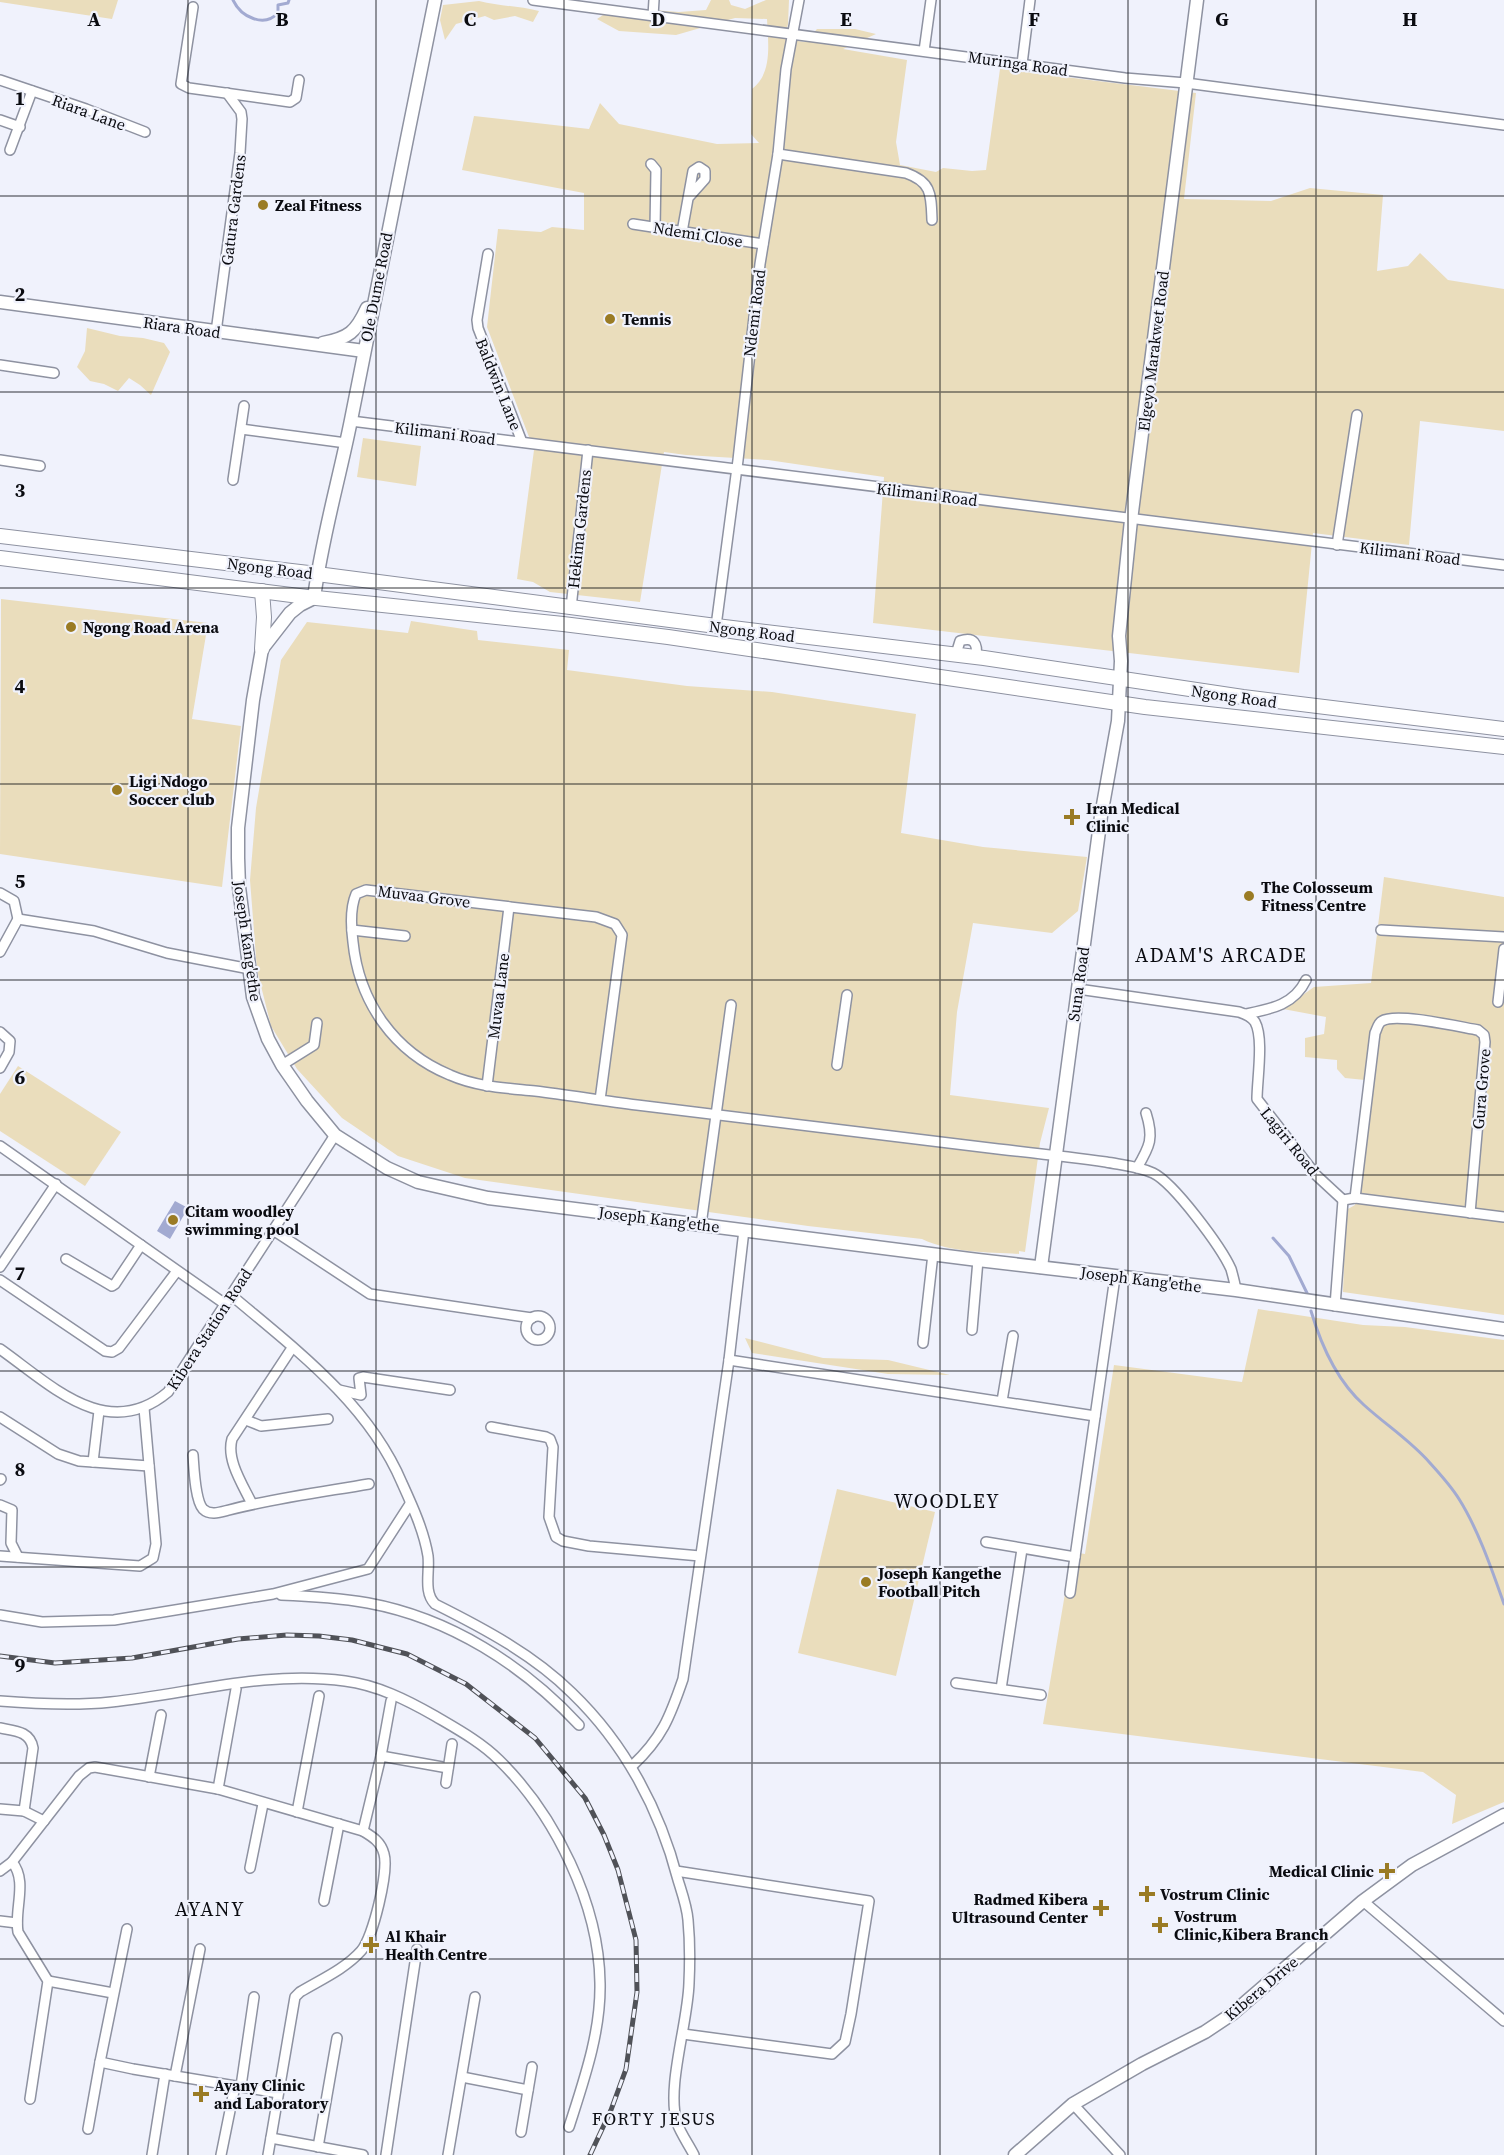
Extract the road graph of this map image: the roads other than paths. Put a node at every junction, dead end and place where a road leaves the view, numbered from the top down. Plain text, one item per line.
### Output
1 (435, 0) edge
2 (533, 0) edge
3 (654, 0) edge
4 (799, 0) edge
5 (931, 0) edge
6 (1030, 0) edge
7 (1197, 0) edge
8 (193, 7) dead end
9 (653, 16) junction
10 (792, 34) junction
11 (924, 51) junction
12 (1022, 64) junction
13 (0, 80) edge
14 (299, 80) dead end
15 (1186, 83) junction
16 (32, 91) junction
17 (227, 93) junction
18 (0, 120) edge
19 (1504, 125) edge
20 (20, 128) junction
21 (145, 132) dead end
22 (10, 150) dead end
23 (778, 153) junction
24 (651, 164) dead end
25 (688, 198) dead end
26 (932, 220) dead end
27 (633, 224) dead end
28 (655, 228) junction
29 (682, 232) junction
30 (763, 244) junction
31 (488, 254) dead end
32 (374, 292) junction
33 (0, 302) edge
34 (216, 332) junction
35 (313, 345) junction
36 (364, 351) junction
37 (0, 365) edge
38 (54, 373) dead end
39 (244, 406) dead end
40 (1357, 415) dead end
41 (351, 421) junction
42 (241, 429) junction
43 (522, 442) junction
44 (346, 443) junction
45 (588, 450) junction
46 (0, 460) edge
47 (40, 466) dead end
48 (736, 469) junction
49 (232, 480) dead end
50 (1131, 520) junction
51 (0, 536) edge
52 (1337, 545) junction
53 (0, 558) edge
54 (1504, 565) edge
55 (317, 574) junction
56 (262, 591) junction
57 (314, 598) junction
58 (571, 608) junction
59 (716, 626) junction
60 (262, 649) junction
61 (1120, 680) junction
62 (1119, 702) junction
63 (1504, 729) edge
64 (1504, 747) edge
65 (0, 893) edge
66 (509, 907) junction
67 (18, 919) junction
68 (352, 930) junction
69 (1381, 930) dead end
70 (405, 936) dead end
71 (1504, 937) edge
72 (1504, 949) edge
73 (0, 952) edge
74 (250, 969) junction
75 (1306, 980) dead end
76 (1078, 989) junction
77 (847, 995) dead end
78 (1498, 1002) dead end
79 (731, 1005) dead end
80 (1246, 1014) junction
81 (317, 1023) dead end
82 (0, 1032) edge
83 (282, 1065) junction
84 (837, 1065) dead end
85 (0, 1068) edge
86 (487, 1086) junction
87 (600, 1100) junction
88 (1146, 1113) dead end
89 (717, 1114) junction
90 (335, 1135) junction
91 (0, 1146) edge
92 (1056, 1156) junction
93 (1137, 1168) junction
94 (56, 1184) junction
95 (1355, 1198) junction
96 (1343, 1200) junction
97 (1470, 1213) junction
98 (1504, 1217) edge
99 (701, 1225) junction
100 (273, 1230) junction
101 (744, 1230) junction
102 (141, 1245) junction
103 (933, 1254) junction
104 (66, 1259) dead end
105 (978, 1260) junction
106 (0, 1267) edge
107 (1041, 1267) junction
108 (177, 1270) junction
109 (1115, 1277) junction
110 (0, 1280) edge
111 (1236, 1290) junction
112 (231, 1295) junction
113 (225, 1304) junction
114 (1335, 1306) junction
115 (532, 1318) dead end
116 (1504, 1329) edge
117 (972, 1330) dead end
118 (1013, 1336) dead end
119 (923, 1343) dead end
120 (292, 1348) junction
121 (0, 1349) edge
122 (729, 1360) junction
123 (450, 1389) dead end
124 (339, 1390) junction
125 (1002, 1401) junction
126 (144, 1408) junction
127 (99, 1411) junction
128 (1095, 1416) junction
129 (0, 1417) edge
130 (328, 1419) dead end
131 (246, 1420) junction
132 (491, 1427) dead end
133 (193, 1455) dead end
134 (93, 1462) junction
135 (149, 1466) junction
136 (369, 1484) dead end
137 (0, 1504) edge
138 (252, 1504) junction
139 (410, 1504) junction
140 (986, 1542) dead end
141 (1022, 1549) junction
142 (0, 1556) edge
143 (700, 1556) junction
144 (18, 1557) junction
145 (1075, 1557) junction
146 (1070, 1593) dead end
147 (273, 1594) junction
148 (0, 1616) edge
149 (956, 1683) dead end
150 (236, 1689) dead end
151 (1001, 1689) junction
152 (1041, 1695) dead end
153 (319, 1696) dead end
154 (0, 1701) edge
155 (391, 1701) dead end
156 (161, 1715) dead end
157 (579, 1725) dead end
158 (0, 1728) edge
159 (452, 1744) dead end
160 (381, 1756) junction
161 (632, 1766) junction
162 (448, 1768) junction
163 (149, 1777) junction
164 (446, 1783) dead end
165 (218, 1789) junction
166 (263, 1804) junction
167 (0, 1809) edge
168 (24, 1811) junction
169 (297, 1812) junction
170 (1504, 1815) edge
171 (44, 1821) junction
172 (339, 1824) junction
173 (363, 1831) junction
174 (12, 1862) junction
175 (250, 1868) dead end
176 (0, 1871) edge
177 (676, 1871) junction
178 (324, 1901) dead end
179 (1364, 1901) junction
180 (0, 1921) edge
181 (17, 1923) junction
182 (127, 1929) dead end
183 (200, 1948) dead end
184 (417, 1949) dead end
185 (48, 1982) junction
186 (114, 1993) junction
187 (254, 1997) dead end
188 (475, 1997) dead end
189 (1504, 2021) edge
190 (683, 2034) junction
191 (337, 2038) dead end
192 (100, 2062) junction
193 (532, 2067) dead end
194 (170, 2075) junction
195 (462, 2077) junction
196 (238, 2086) junction
197 (528, 2090) junction
198 (278, 2093) junction
199 (30, 2099) dead end
200 (1073, 2104) junction
201 (569, 2127) dead end
202 (88, 2129) dead end
203 (521, 2132) dead end
204 (271, 2138) junction
205 (318, 2147) junction
206 (307, 2150) edge
207 (152, 2155) edge
208 (221, 2155) edge
209 (268, 2155) edge
210 (363, 2155) edge
211 (386, 2155) edge
212 (448, 2155) edge
213 (694, 2155) edge
214 (1015, 2155) edge
215 (1120, 2155) edge

1 - 32 street, Ole Dume Road
2 - 9 street, Muringa Road
3 - 9 street
4 - 10 street, Ndemi Road
5 - 11 street
6 - 12 street
7 - 15 street, Elgeyo Marakwet Road
8 - 17 street
9 - 10 street, Muringa Road
10 - 11 street, Muringa Road
10 - 23 street, Ndemi Road
11 - 12 street, Muringa Road
12 - 15 street, Muringa Road
13 - 16 street, Riara Lane
14 - 17 street
15 - 19 street, Muringa Road
15 - 50 street, Elgeyo Marakwet Road
16 - 20 street
16 - 21 street, Riara Lane
17 - 34 street, Gatura Gardens
18 - 20 street
20 - 22 street
23 - 26 street
23 - 30 street, Ndemi Road
24 - 28 street
25 - 29 street
27 - 28 street, Ndemi Close
28 - 29 street, Ndemi Close
29 - 30 street, Ndemi Close
30 - 48 street, Ndemi Road
31 - 43 street, Baldwin Lane
32 - 35 street
32 - 36 street, Ole Dume Road
33 - 34 street, Riara Road
34 - 35 street, Riara Road
35 - 36 street, Riara Road
36 - 41 street, Ole Dume Road
37 - 38 street
39 - 42 street
40 - 52 street
41 - 43 street, Kilimani Road
41 - 44 street, Ole Dume Road
42 - 44 street
42 - 49 street
43 - 45 street, Kilimani Road
44 - 55 street, Ole Dume Road
45 - 48 street, Kilimani Road
45 - 58 street, Hekima Gardens
46 - 47 street
48 - 50 street, Kilimani Road
48 - 59 street, Ndemi Road
50 - 52 street, Kilimani Road
50 - 61 street, Elgeyo Marakwet Road
51 - 55 main road, Ngong Road
52 - 54 street, Kilimani Road
53 - 56 main road, Ngong Road
55 - 57 street, Ole Dume Road
55 - 58 main road, Ngong Road
56 - 57 main road, Ngong Road
56 - 60 main road
57 - 60 street
57 - 62 main road, Ngong Road
58 - 59 main road, Ngong Road
59 - 61 main road, Ngong Road
60 - 74 street, Joseph Kang'ethe
61 - 62 street, Elgeyo Marakwet Road
61 - 63 main road, Ngong Road
62 - 64 main road, Ngong Road
62 - 76 street, Suna Road
65 - 67 street
66 - 68 street, Muvaa Grove
66 - 86 street, Muvaa Lane
66 - 87 street, Muvaa Grove
67 - 73 street
67 - 74 street
68 - 70 street
68 - 86 street, Muvaa Grove
69 - 71 street
72 - 78 street
74 - 83 street, Joseph Kang'ethe
75 - 80 street
76 - 80 street
76 - 92 street, Suna Road
77 - 84 street
79 - 89 street
80 - 96 street, Lagiri Road
81 - 83 street
82 - 85 street
83 - 90 street, Joseph Kang'ethe
86 - 87 street, Muvaa Grove
87 - 89 street
88 - 93 street
89 - 92 street
89 - 99 street
90 - 99 street, Joseph Kang'ethe
90 - 100 street, Kibera Station Road
91 - 94 street
92 - 93 street
92 - 107 street, Suna Road
93 - 111 street
94 - 102 street
94 - 106 street
95 - 96 street
95 - 97 street
95 - 97 street, Gura Grove
96 - 114 street
97 - 98 street
99 - 101 street, Joseph Kang'ethe
100 - 112 street, Kibera Station Road
100 - 115 street
101 - 103 street, Joseph Kang'ethe
101 - 122 street
102 - 104 street
102 - 108 street
103 - 105 street, Joseph Kang'ethe
103 - 119 street
105 - 107 street, Joseph Kang'ethe
105 - 117 street
107 - 109 street, Joseph Kang'ethe
108 - 110 street
108 - 113 street
109 - 111 street, Joseph Kang'ethe
109 - 128 street
111 - 114 street, Joseph Kang'ethe
112 - 113 street, Kibera Station Road
112 - 120 street
113 - 126 street, Kibera Station Road
114 - 116 street, Joseph Kang'ethe
118 - 125 street
120 - 124 street
120 - 131 street
121 - 127 street, Kibera Station Road
122 - 125 street
122 - 143 street
123 - 124 street
124 - 139 street
125 - 128 street
126 - 127 street, Kibera Station Road
126 - 135 street
127 - 134 street
128 - 145 street
129 - 134 street
130 - 131 street
131 - 138 street
132 - 143 street
133 - 138 street
134 - 135 street
135 - 144 street
136 - 138 street
137 - 144 street
139 - 147 street
139 - 161 street
140 - 141 street
141 - 145 street
141 - 151 street
142 - 144 street
143 - 161 street
145 - 146 street
147 - 148 street
147 - 157 street
149 - 151 street
150 - 165 street
151 - 152 street
153 - 169 street
154 - 201 street
155 - 160 street
156 - 163 street
158 - 168 street
159 - 162 street
160 - 162 street
160 - 173 street
161 - 177 street
162 - 164 street
163 - 165 street
163 - 171 street
165 - 166 street
166 - 169 street
166 - 175 street
167 - 168 street
168 - 171 street
169 - 172 street
170 - 179 street, Kibera Drive
171 - 174 street
172 - 173 street
172 - 178 street
173 - 198 street
174 - 176 street
174 - 181 street
177 - 190 street
177 - 190 street
179 - 189 street
179 - 200 street, Kibera Drive
180 - 181 street
181 - 185 street
182 - 186 street
183 - 194 street
184 - 211 street
185 - 186 street
185 - 199 street
186 - 192 street
187 - 196 street
188 - 195 street
190 - 213 street
191 - 205 street
192 - 194 street
192 - 202 street
193 - 197 street
194 - 196 street
194 - 207 street
195 - 197 street
195 - 212 street
196 - 198 street
196 - 208 street
197 - 203 street
198 - 204 street
200 - 214 street, Kibera Drive
200 - 215 street
204 - 206 street
204 - 209 street
205 - 206 street
205 - 210 street

